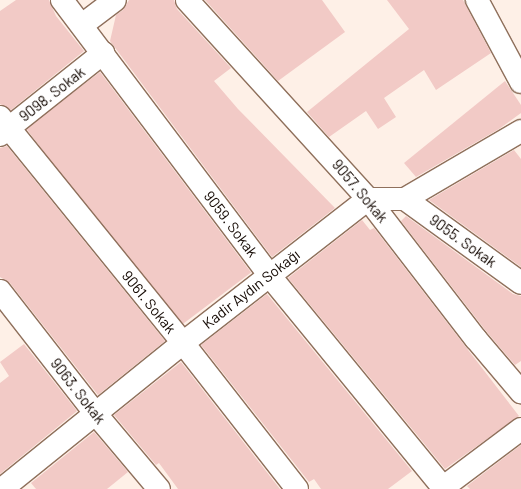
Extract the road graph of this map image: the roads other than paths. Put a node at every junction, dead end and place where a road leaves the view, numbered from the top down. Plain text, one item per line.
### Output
1 (62, 0) edge
2 (114, 0) edge
3 (187, 0) edge
4 (476, 0) edge
5 (82, 26) junction
6 (103, 54) junction
7 (521, 82) edge
8 (3, 126) edge
9 (521, 131) edge
10 (368, 198) junction
11 (405, 199) junction
12 (516, 274) edge
13 (270, 275) junction
14 (0, 291) edge
15 (183, 343) junction
16 (521, 392) edge
17 (95, 413) junction
18 (521, 429) edge
19 (7, 482) edge
20 (159, 489) edge
21 (296, 489) edge
22 (443, 489) edge

1 - 5 street, 9059. Sokak
2 - 5 street
3 - 10 street, 9057. Sokak
4 - 7 street
5 - 6 street, 9059. Sokak
6 - 8 street, 9098. Sokak
6 - 13 street, 9059. Sokak
8 - 15 street, 9061. Sokak
9 - 11 street
10 - 11 street
10 - 13 street, Kadir Aydın Sokağı
10 - 16 street, 9057. Sokak
11 - 12 street, 9055. Sokak
13 - 15 street, Kadir Aydın Sokağı
13 - 22 street, 9059. Sokak
14 - 17 street, 9063. Sokak
15 - 17 street, Kadir Aydın Sokağı
15 - 21 street, 9061. Sokak
17 - 19 street, Kadir Aydın Sokağı
17 - 20 street, 9063. Sokak
18 - 22 street

